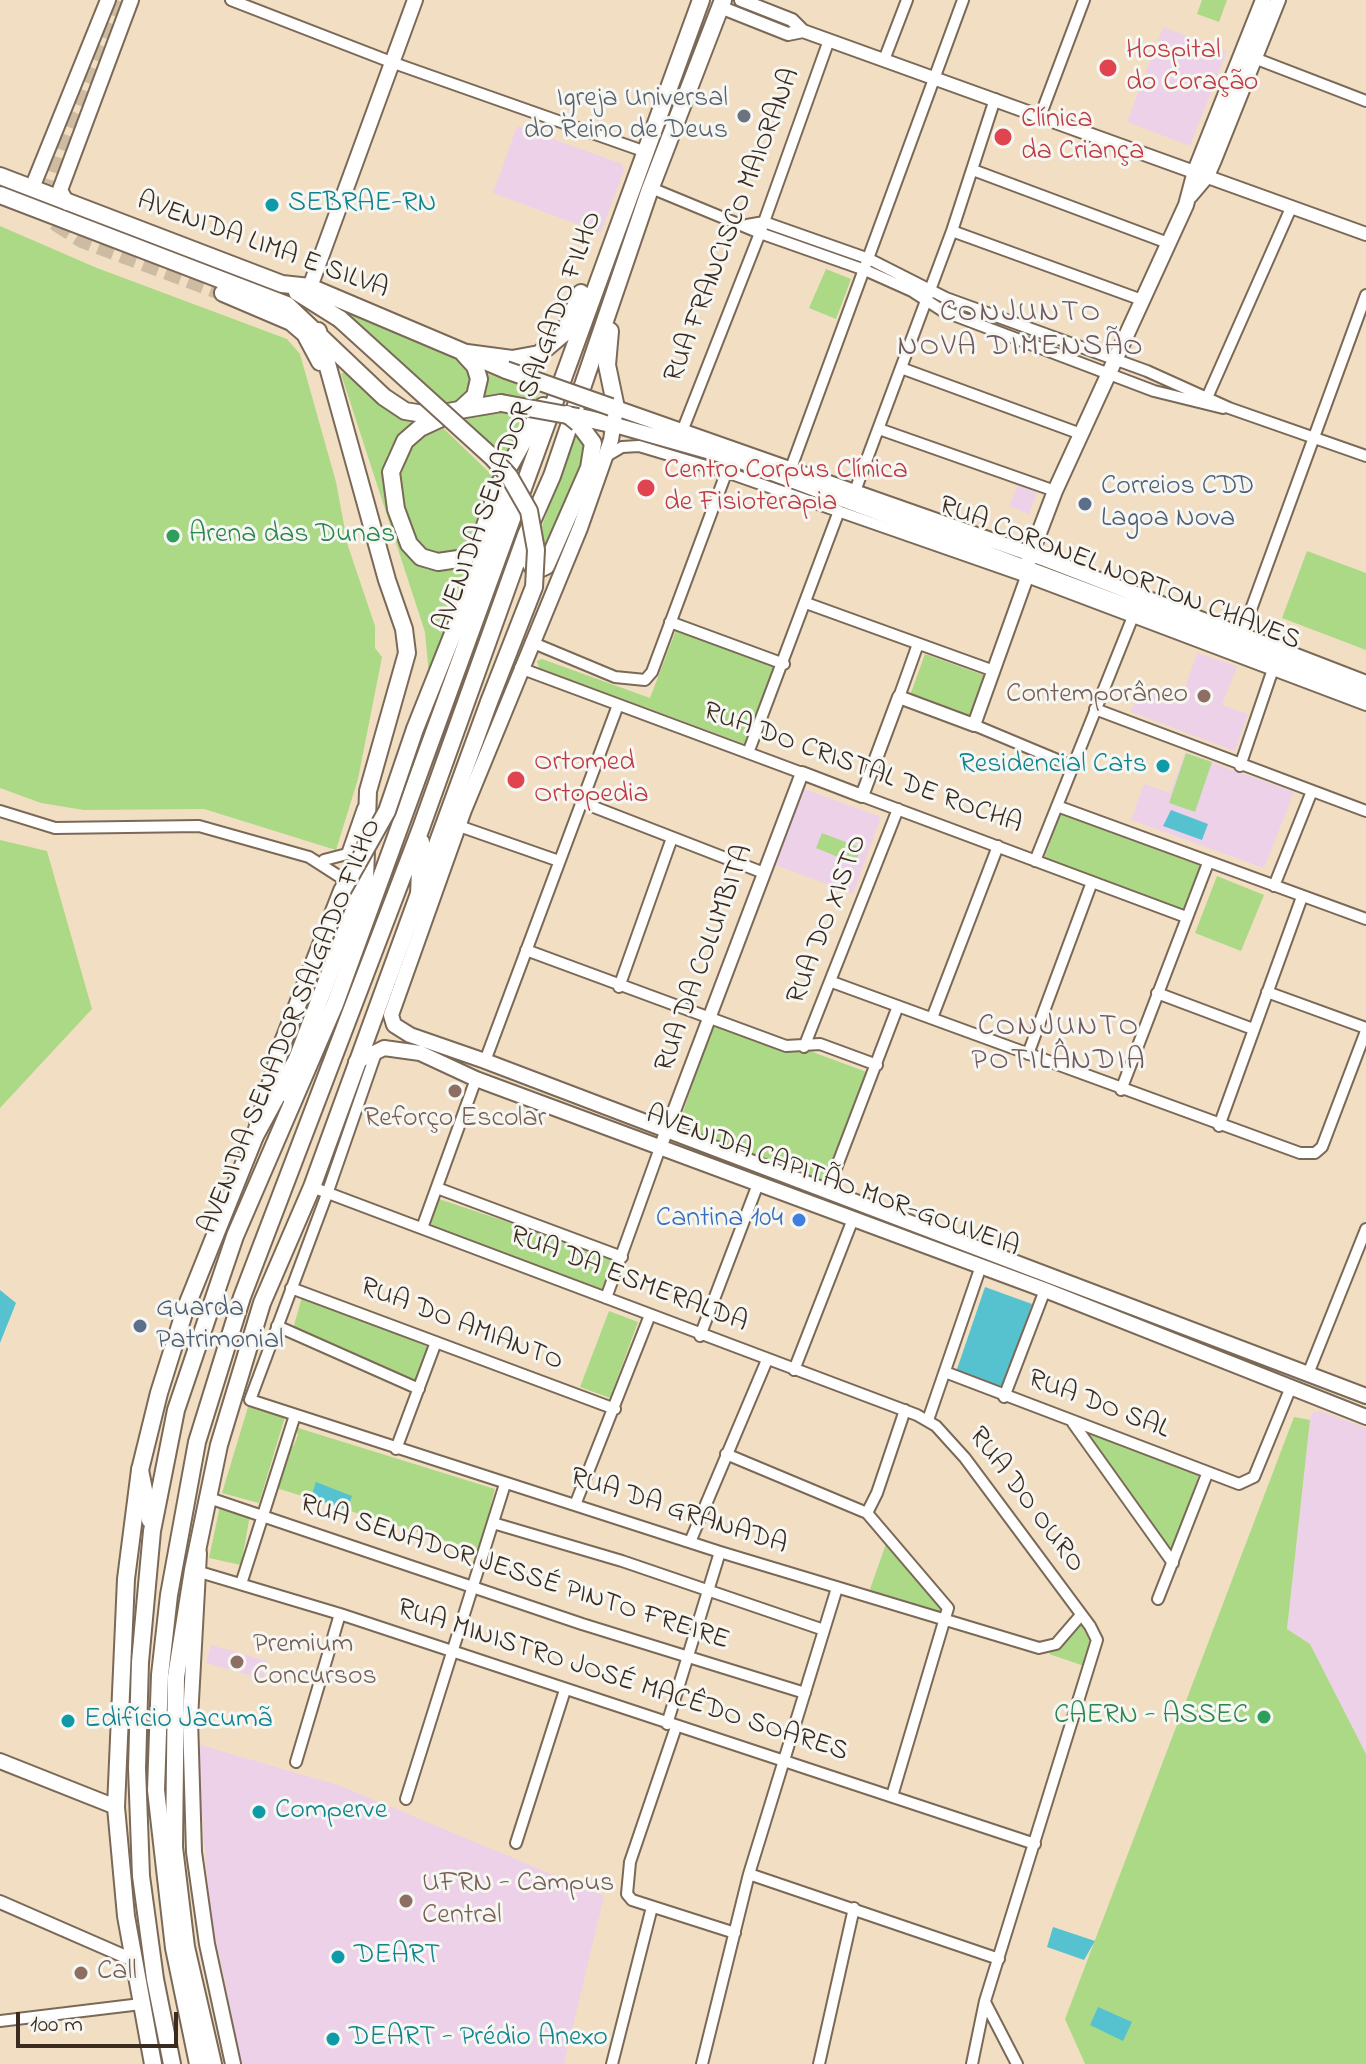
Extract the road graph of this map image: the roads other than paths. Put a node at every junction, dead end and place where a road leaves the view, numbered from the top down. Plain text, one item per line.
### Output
1 (108, 0) edge
2 (131, 0) edge
3 (231, 0) edge
4 (415, 0) edge
5 (701, 0) edge
6 (741, 0) edge
7 (907, 0) edge
8 (963, 0) edge
9 (1084, 0) edge
10 (1263, 0) edge
11 (1278, 0) edge
12 (721, 4) edge
13 (803, 31) junction
14 (829, 40) junction
15 (1250, 56) junction
16 (884, 60) junction
17 (391, 62) junction
18 (936, 78) junction
19 (995, 99) junction
20 (1366, 101) edge
21 (1041, 114) junction
22 (646, 152) junction
23 (973, 170) junction
24 (1201, 174) junction
25 (0, 176) edge
26 (636, 177) junction
27 (32, 188) junction
28 (650, 190) junction
29 (0, 195) edge
30 (67, 203) junction
31 (1291, 208) junction
32 (764, 222) junction
33 (747, 225) junction
34 (952, 231) junction
35 (760, 233) junction
36 (1366, 234) edge
37 (1168, 243) junction
38 (867, 264) junction
39 (282, 284) junction
40 (310, 287) junction
41 (930, 289) junction
42 (223, 293) tunnel mouth
43 (1366, 295) edge
44 (926, 300) junction
45 (1142, 300) junction
46 (318, 331) junction
47 (464, 352) junction
48 (1112, 366) junction
49 (901, 368) junction
50 (564, 370) junction
51 (332, 385) junction
52 (556, 390) junction
53 (1206, 401) junction
54 (461, 409) junction
55 (614, 413) junction
56 (575, 418) junction
57 (683, 429) junction
58 (879, 429) junction
59 (1081, 434) junction
60 (1314, 437) junction
61 (1366, 456) edge
62 (605, 457) junction
63 (729, 465) junction
64 (791, 468) junction
65 (855, 491) junction
66 (1055, 491) junction
67 (839, 511) junction
68 (526, 535) junction
69 (1028, 566) junction
70 (806, 603) junction
71 (1135, 612) junction
72 (670, 622) junction
73 (1242, 634) junction
74 (531, 642) junction
75 (918, 644) junction
76 (784, 664) junction
77 (520, 668) junction
78 (994, 671) junction
79 (1272, 672) junction
80 (1366, 683) edge
81 (1366, 695) edge
82 (899, 697) junction
83 (618, 705) junction
84 (1366, 705) edge
85 (1095, 709) junction
86 (974, 725) junction
87 (748, 753) junction
88 (1072, 766) junction
89 (1240, 766) junction
90 (802, 773) junction
91 (368, 791) junction
92 (1312, 791) junction
93 (862, 796) junction
94 (581, 802) junction
95 (1057, 806) junction
96 (898, 809) junction
97 (0, 811) edge
98 (1366, 811) edge
99 (456, 819) junction
100 (421, 828) junction
101 (672, 838) junction
102 (998, 846) junction
103 (319, 860) junction
104 (559, 861) junction
105 (1035, 861) junction
106 (1208, 863) junction
107 (368, 864) junction
108 (764, 873) junction
109 (1092, 882) junction
110 (1274, 886) junction
111 (361, 890) junction
112 (419, 896) junction
113 (1302, 897) junction
114 (1186, 917) junction
115 (1366, 919) edge
116 (526, 950) junction
117 (832, 982) junction
118 (619, 987) junction
119 (1267, 992) junction
120 (1157, 993) junction
121 (898, 1006) junction
122 (932, 1018) junction
123 (711, 1020) junction
124 (1253, 1029) junction
125 (1366, 1030) edge
126 (804, 1047) junction
127 (377, 1050) junction
128 (1028, 1054) junction
129 (297, 1059) junction
130 (485, 1061) junction
131 (356, 1062) junction
132 (877, 1065) junction
133 (476, 1079) junction
134 (1121, 1090) junction
135 (284, 1116) junction
136 (1219, 1126) junction
137 (666, 1132) junction
138 (255, 1136) junction
139 (660, 1148) junction
140 (758, 1184) junction
141 (437, 1188) junction
142 (320, 1190) junction
143 (827, 1192) junction
144 (853, 1219) junction
145 (422, 1228) junction
146 (1366, 1229) edge
147 (622, 1257) junction
148 (981, 1266) junction
149 (291, 1288) junction
150 (1045, 1290) junction
151 (606, 1298) junction
152 (1114, 1300) junction
153 (650, 1315) junction
154 (1108, 1315) junction
155 (277, 1326) junction
156 (700, 1336) junction
157 (436, 1342) junction
158 (767, 1360) junction
159 (794, 1370) junction
160 (1306, 1371) junction
161 (945, 1372) junction
162 (1295, 1388) junction
163 (419, 1389) junction
164 (1366, 1396) edge
165 (1004, 1397) junction
166 (615, 1409) junction
167 (905, 1410) junction
168 (295, 1415) junction
169 (1366, 1417) edge
170 (928, 1420) junction
171 (1073, 1423) junction
172 (396, 1449) junction
173 (726, 1454) junction
174 (140, 1470) junction
175 (1207, 1474) junction
176 (505, 1484) junction
177 (209, 1498) junction
178 (575, 1505) junction
179 (867, 1513) junction
180 (261, 1517) junction
181 (493, 1523) junction
182 (152, 1531) junction
183 (690, 1542) junction
184 (720, 1552) junction
185 (1173, 1563) junction
186 (197, 1570) junction
187 (241, 1584) junction
188 (473, 1587) junction
189 (837, 1588) junction
190 (709, 1591) junction
191 (1158, 1599) dead end
192 (340, 1614) junction
193 (1081, 1615) junction
194 (944, 1622) junction
195 (824, 1630) junction
196 (452, 1652) junction
197 (687, 1657) junction
198 (565, 1690) junction
199 (805, 1693) junction
200 (672, 1725) junction
201 (0, 1761) edge
202 (786, 1761) junction
203 (296, 1762) dead end
204 (892, 1796) junction
205 (406, 1799) dead end
206 (116, 1807) junction
207 (516, 1843) dead end
208 (1035, 1844) junction
209 (749, 1874) junction
210 (0, 1902) edge
211 (652, 1907) junction
212 (854, 1908) junction
213 (735, 1933) junction
214 (999, 1959) junction
215 (133, 1960) junction
216 (985, 2001) junction
217 (141, 2004) junction
218 (0, 2021) edge
219 (153, 2064) edge
220 (172, 2064) edge
221 (198, 2064) edge
222 (213, 2064) edge
223 (233, 2064) edge
224 (612, 2064) edge
225 (702, 2064) edge
226 (819, 2064) edge
227 (972, 2064) edge
228 (1017, 2064) edge

1 - 27 main road
2 - 30 main road
3 - 17 street
4 - 17 main road
5 - 22 main road, AVENIDA SENADOR SALGADO FILHO
6 - 13 street
7 - 16 street
8 - 18 street
9 - 21 street
10 - 15 main road
11 - 15 main road
12 - 13 street
12 - 28 main road, AVENIDA SENADOR SALGADO FILHO
13 - 14 street
14 - 16 street
14 - 32 street, RUA FRANCISCO MAIORANA
15 - 20 street
15 - 24 main road
16 - 18 street
17 - 22 street
17 - 40 main road
18 - 19 street
18 - 38 street
19 - 21 street
19 - 23 street
21 - 24 street
22 - 26 main road, AVENIDA SENADOR SALGADO FILHO
23 - 34 street
23 - 37 street
24 - 31 street
24 - 37 main road
25 - 27 main road, AVENIDA LIMA E SILVA
26 - 47 main road
26 - 50 main road, AVENIDA SENADOR SALGADO FILHO
27 - 30 main road, AVENIDA LIMA E SILVA
28 - 33 street
28 - 55 main road
28 - 68 main road, AVENIDA SENADOR SALGADO FILHO
29 - 46 main road, AVENIDA LIMA E SILVA
30 - 39 main road, AVENIDA LIMA E SILVA
31 - 36 street
31 - 53 street
32 - 33 street
32 - 35 street, RUA FRANCISCO MAIORANA
32 - 38 street
33 - 35 street
34 - 41 street
34 - 45 street
35 - 38 street
35 - 57 street, RUA FRANCISCO MAIORANA
37 - 45 main road
38 - 41 street
38 - 44 street
38 - 64 street
39 - 40 main road, AVENIDA LIMA E SILVA
39 - 99 main road, bridge
40 - 47 main road, AVENIDA LIMA E SILVA
41 - 44 street
41 - 48 street
42 - 51 main road
43 - 60 street
44 - 48 street
44 - 49 street
45 - 48 main road
46 - 51 main road
46 - 54 main road, AVENIDA LIMA E SILVA
47 - 54 main road
47 - 55 main road, AVENIDA LIMA E SILVA, bridge
48 - 53 street
48 - 59 main road
49 - 58 street
49 - 59 street
50 - 52 main road, AVENIDA SENADOR SALGADO FILHO
50 - 54 main road
51 - 91 main road
52 - 135 main road, AVENIDA SENADOR SALGADO FILHO
52 - 138 main road, bridge
53 - 60 street
54 - 56 main road, RUA CORONEL NORTON CHAVES, bridge
55 - 56 main road, RUA CORONEL NORTON CHAVES
55 - 57 main road, RUA CORONEL NORTON CHAVES
55 - 62 main road
55 - 63 main road, RUA CORONEL NORTON CHAVES
56 - 68 main road
57 - 64 main road, RUA CORONEL NORTON CHAVES
58 - 65 street
58 - 66 street
59 - 66 main road
60 - 61 street
60 - 73 street
62 - 63 street, RUA CORONEL NORTON CHAVES
62 - 74 main road
63 - 67 street, RUA CORONEL NORTON CHAVES
63 - 69 main road, RUA CORONEL NORTON CHAVES
63 - 72 street
64 - 65 main road, RUA CORONEL NORTON CHAVES
65 - 69 main road, RUA CORONEL NORTON CHAVES
66 - 69 main road
67 - 69 street, RUA CORONEL NORTON CHAVES
67 - 70 street
68 - 100 main road, AVENIDA SENADOR SALGADO FILHO
69 - 71 main road, RUA CORONEL NORTON CHAVES
69 - 73 main road, RUA CORONEL NORTON CHAVES
69 - 78 street
70 - 75 street
70 - 76 street
71 - 79 street, RUA CORONEL NORTON CHAVES
71 - 81 main road, RUA CORONEL NORTON CHAVES
71 - 85 street
72 - 74 street
72 - 76 street
73 - 80 main road, RUA CORONEL NORTON CHAVES
74 - 77 main road
75 - 78 street
75 - 82 street
76 - 87 street
77 - 83 street, RUA DO CRISTAL DE ROCHA
77 - 99 main road
78 - 86 street
79 - 84 street, RUA CORONEL NORTON CHAVES
79 - 89 street
82 - 86 street
82 - 93 street
83 - 87 street, RUA DO CRISTAL DE ROCHA
83 - 94 street
85 - 88 street
85 - 89 street
86 - 88 street
87 - 90 street, RUA DO CRISTAL DE ROCHA
88 - 95 street
89 - 92 street
90 - 93 street, RUA DO CRISTAL DE ROCHA
90 - 108 street, RUA DA COLUMBITA
91 - 103 street
91 - 107 main road
92 - 98 street
92 - 110 street
93 - 96 street, RUA DO CRISTAL DE ROCHA
94 - 101 street
94 - 104 street
95 - 105 street
95 - 106 street
96 - 102 street, RUA DO CRISTAL DE ROCHA
96 - 117 street, RUA DO XISTO
97 - 103 street
99 - 104 street
99 - 112 main road
99 - 130 main road
100 - 112 main road
100 - 221 main road, AVENIDA SENADOR SALGADO FILHO
101 - 108 street
101 - 118 street
102 - 105 street, RUA DO CRISTAL DE ROCHA
102 - 122 street
103 - 107 street
103 - 111 street
104 - 116 street
105 - 109 street, RUA DO CRISTAL DE ROCHA
106 - 110 street
106 - 114 street
107 - 111 main road
108 - 123 street, RUA DA COLUMBITA
109 - 114 street, RUA DO CRISTAL DE ROCHA
109 - 128 street
110 - 113 street
111 - 129 main road
112 - 131 main road
113 - 115 street
113 - 119 street
114 - 120 street
116 - 118 street
116 - 130 street
117 - 121 street
117 - 126 street, RUA DO XISTO
118 - 123 street
119 - 124 street
119 - 125 street
120 - 124 street
120 - 134 street
121 - 122 street
121 - 132 street
122 - 128 street
123 - 126 street
123 - 137 street, RUA DA COLUMBITA
124 - 136 street
125 - 136 street
126 - 132 street
127 - 131 main road
127 - 133 main road, AVENIDA CAPITÃO MOR-GOUVEIA
127 - 142 street
128 - 134 street
129 - 135 main road
129 - 138 main road
130 - 137 main road
131 - 142 main road
132 - 143 street
133 - 139 main road, AVENIDA CAPITÃO MOR-GOUVEIA
133 - 141 street
134 - 136 street
135 - 182 main road, AVENIDA SENADOR SALGADO FILHO
137 - 139 street, RUA DA COLUMBITA
137 - 143 main road
138 - 174 main road, AVENIDA SENADOR SALGADO FILHO
139 - 140 main road, AVENIDA CAPITÃO MOR-GOUVEIA
139 - 147 street, RUA DA COLUMBITA
140 - 144 main road, AVENIDA CAPITÃO MOR-GOUVEIA
140 - 156 street
141 - 145 street
141 - 147 street
142 - 145 street, RUA DA ESMERALDA
142 - 149 street
142 - 177 main road
143 - 152 main road
144 - 148 main road, AVENIDA CAPITÃO MOR-GOUVEIA
144 - 159 street
145 - 151 street, RUA DA ESMERALDA
146 - 160 street
147 - 151 street, RUA DA COLUMBITA
148 - 150 main road, AVENIDA CAPITÃO MOR-GOUVEIA
148 - 161 street
149 - 155 street
149 - 157 street, RUA DO AMIANTO
150 - 154 main road, AVENIDA CAPITÃO MOR-GOUVEIA
150 - 165 street
151 - 153 street, RUA DA ESMERALDA
152 - 154 main road
152 - 160 main road
153 - 156 street, RUA DA ESMERALDA
153 - 166 street
154 - 162 main road, AVENIDA CAPITÃO MOR-GOUVEIA
155 - 163 street
155 - 168 street, RUA DA GRANADA
156 - 158 street, RUA DA ESMERALDA
157 - 163 street
157 - 166 street, RUA DO AMIANTO
158 - 159 street, RUA DA ESMERALDA
158 - 173 street
159 - 167 street, RUA DA ESMERALDA
160 - 162 main road
160 - 164 main road
161 - 165 street, RUA DO SAL
161 - 170 street
162 - 169 main road, AVENIDA CAPITÃO MOR-GOUVEIA
162 - 175 street, RUA DO SAL
163 - 172 street
165 - 171 street, RUA DO SAL
166 - 178 street
167 - 170 street, RUA DA ESMERALDA
167 - 179 street
168 - 172 street, RUA DA GRANADA
168 - 180 street
170 - 193 street, RUA DO OURO
171 - 175 street, RUA DO SAL
171 - 185 street
172 - 176 street, RUA DA GRANADA
173 - 179 street
173 - 183 street
174 - 182 main road
174 - 206 main road, AVENIDA SENADOR SALGADO FILHO
175 - 185 street
176 - 178 street, RUA DA GRANADA
176 - 181 street
177 - 180 street, RUA SENADOR JESSÉ PINTO FREIRE
177 - 186 main road
178 - 183 street, RUA DA GRANADA
179 - 194 street
180 - 187 street
180 - 188 street, RUA SENADOR JESSÉ PINTO FREIRE
181 - 188 street
181 - 190 street
182 - 220 main road, AVENIDA SENADOR SALGADO FILHO
183 - 184 street, RUA DA GRANADA
184 - 189 street, RUA DA GRANADA
184 - 190 street
185 - 191 street
186 - 187 street, RUA MINISTRO JOSÉ MACÊDO SOARES
186 - 222 main road
186 - 223 main road
187 - 192 street, RUA MINISTRO JOSÉ MACÊDO SOARES
188 - 196 street
188 - 197 street, RUA SENADOR JESSÉ PINTO FREIRE
189 - 194 street, RUA DA GRANADA
189 - 195 street
190 - 195 street
190 - 197 street
192 - 196 street, RUA MINISTRO JOSÉ MACÊDO SOARES
192 - 203 street
193 - 194 street, RUA DA GRANADA
193 - 208 street, RUA DO OURO
194 - 204 street
195 - 199 street
196 - 198 street, RUA MINISTRO JOSÉ MACÊDO SOARES
196 - 205 street
197 - 199 street, RUA SENADOR JESSÉ PINTO FREIRE
197 - 200 street
198 - 200 street, RUA MINISTRO JOSÉ MACÊDO SOARES
198 - 207 street
199 - 202 street
200 - 202 street, RUA MINISTRO JOSÉ MACÊDO SOARES
200 - 211 street
201 - 206 main road
202 - 204 street, RUA MINISTRO JOSÉ MACÊDO SOARES
202 - 209 street
204 - 208 street, RUA MINISTRO JOSÉ MACÊDO SOARES
206 - 215 main road, AVENIDA SENADOR SALGADO FILHO
208 - 214 street, RUA DO OURO
209 - 212 street
209 - 213 street
210 - 215 street
211 - 213 street
211 - 224 street
212 - 214 street
212 - 226 street
213 - 225 street
214 - 216 street, RUA DO OURO
215 - 217 main road, AVENIDA SENADOR SALGADO FILHO
216 - 227 street, RUA DO OURO
216 - 228 street
217 - 218 street
217 - 219 main road, AVENIDA SENADOR SALGADO FILHO

